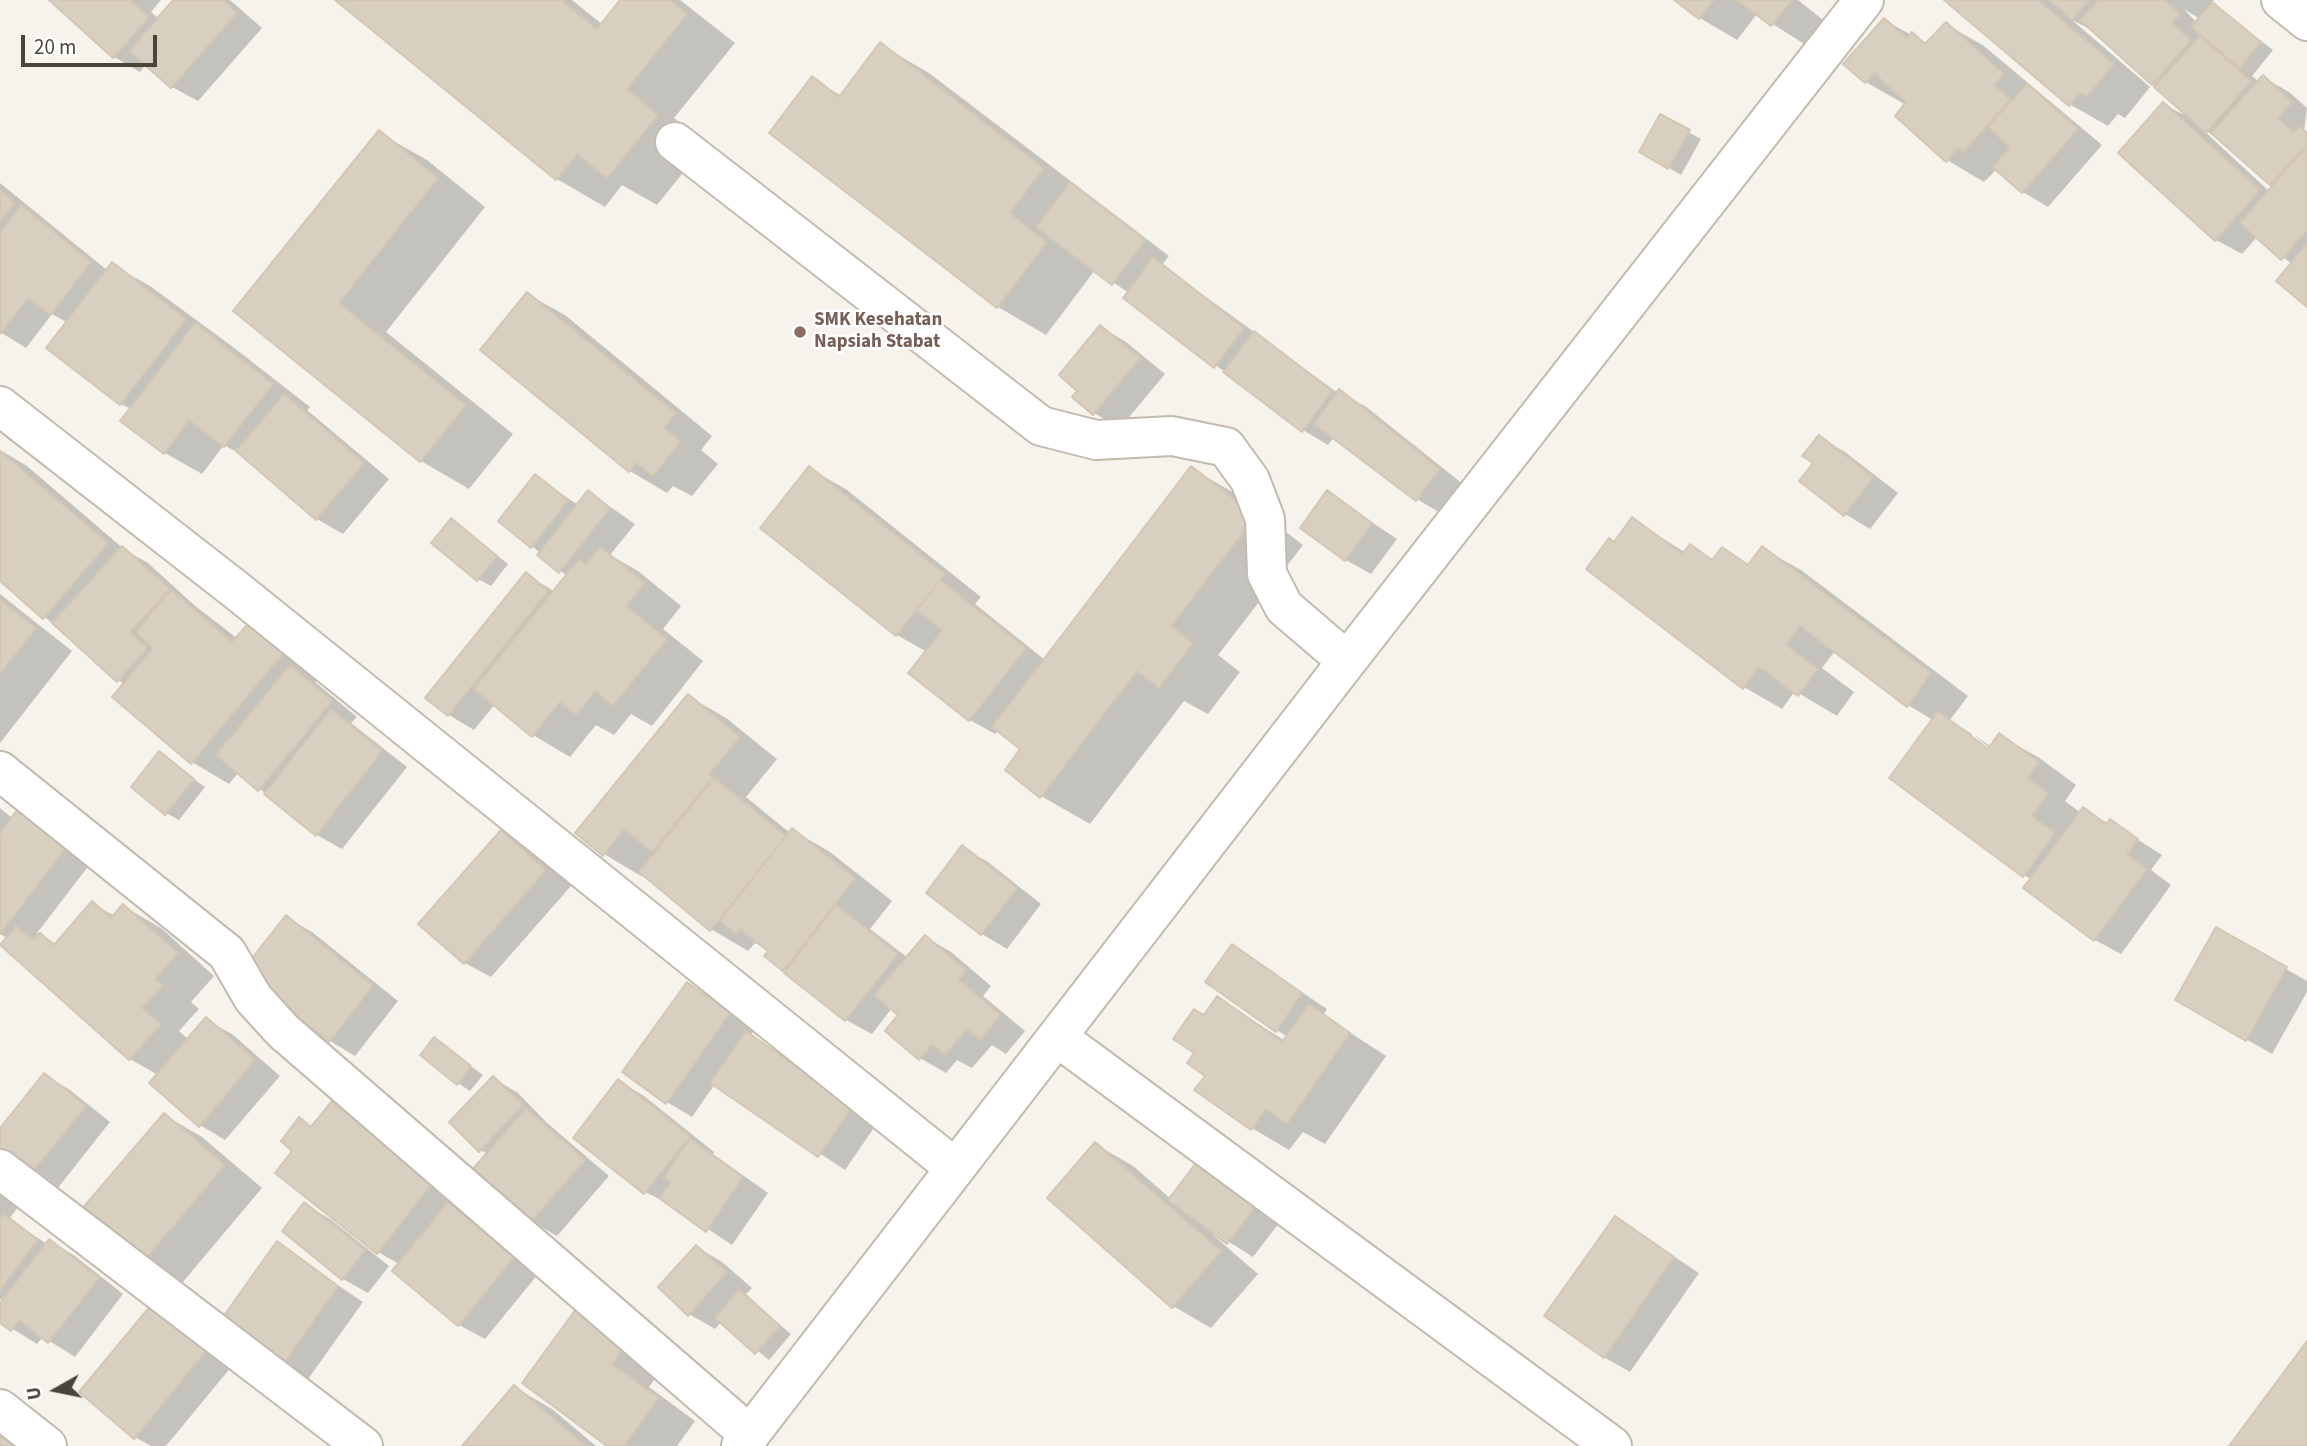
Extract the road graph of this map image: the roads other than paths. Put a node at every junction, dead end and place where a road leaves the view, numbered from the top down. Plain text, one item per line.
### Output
1 (1864, 0) edge
2 (2281, 0) edge
3 (2307, 22) edge
4 (675, 142) dead end
5 (0, 406) edge
6 (1347, 661) junction
7 (0, 771) edge
8 (1057, 1037) junction
9 (955, 1168) junction
10 (0, 1169) edge
11 (0, 1409) edge
12 (745, 1440) edge
13 (47, 1446) edge
14 (363, 1446) edge
15 (1612, 1446) edge

1 - 6 street
2 - 3 street
4 - 6 street
5 - 9 street
6 - 8 street
7 - 12 street
8 - 9 street
8 - 15 street
9 - 12 street
10 - 14 street
11 - 13 street

